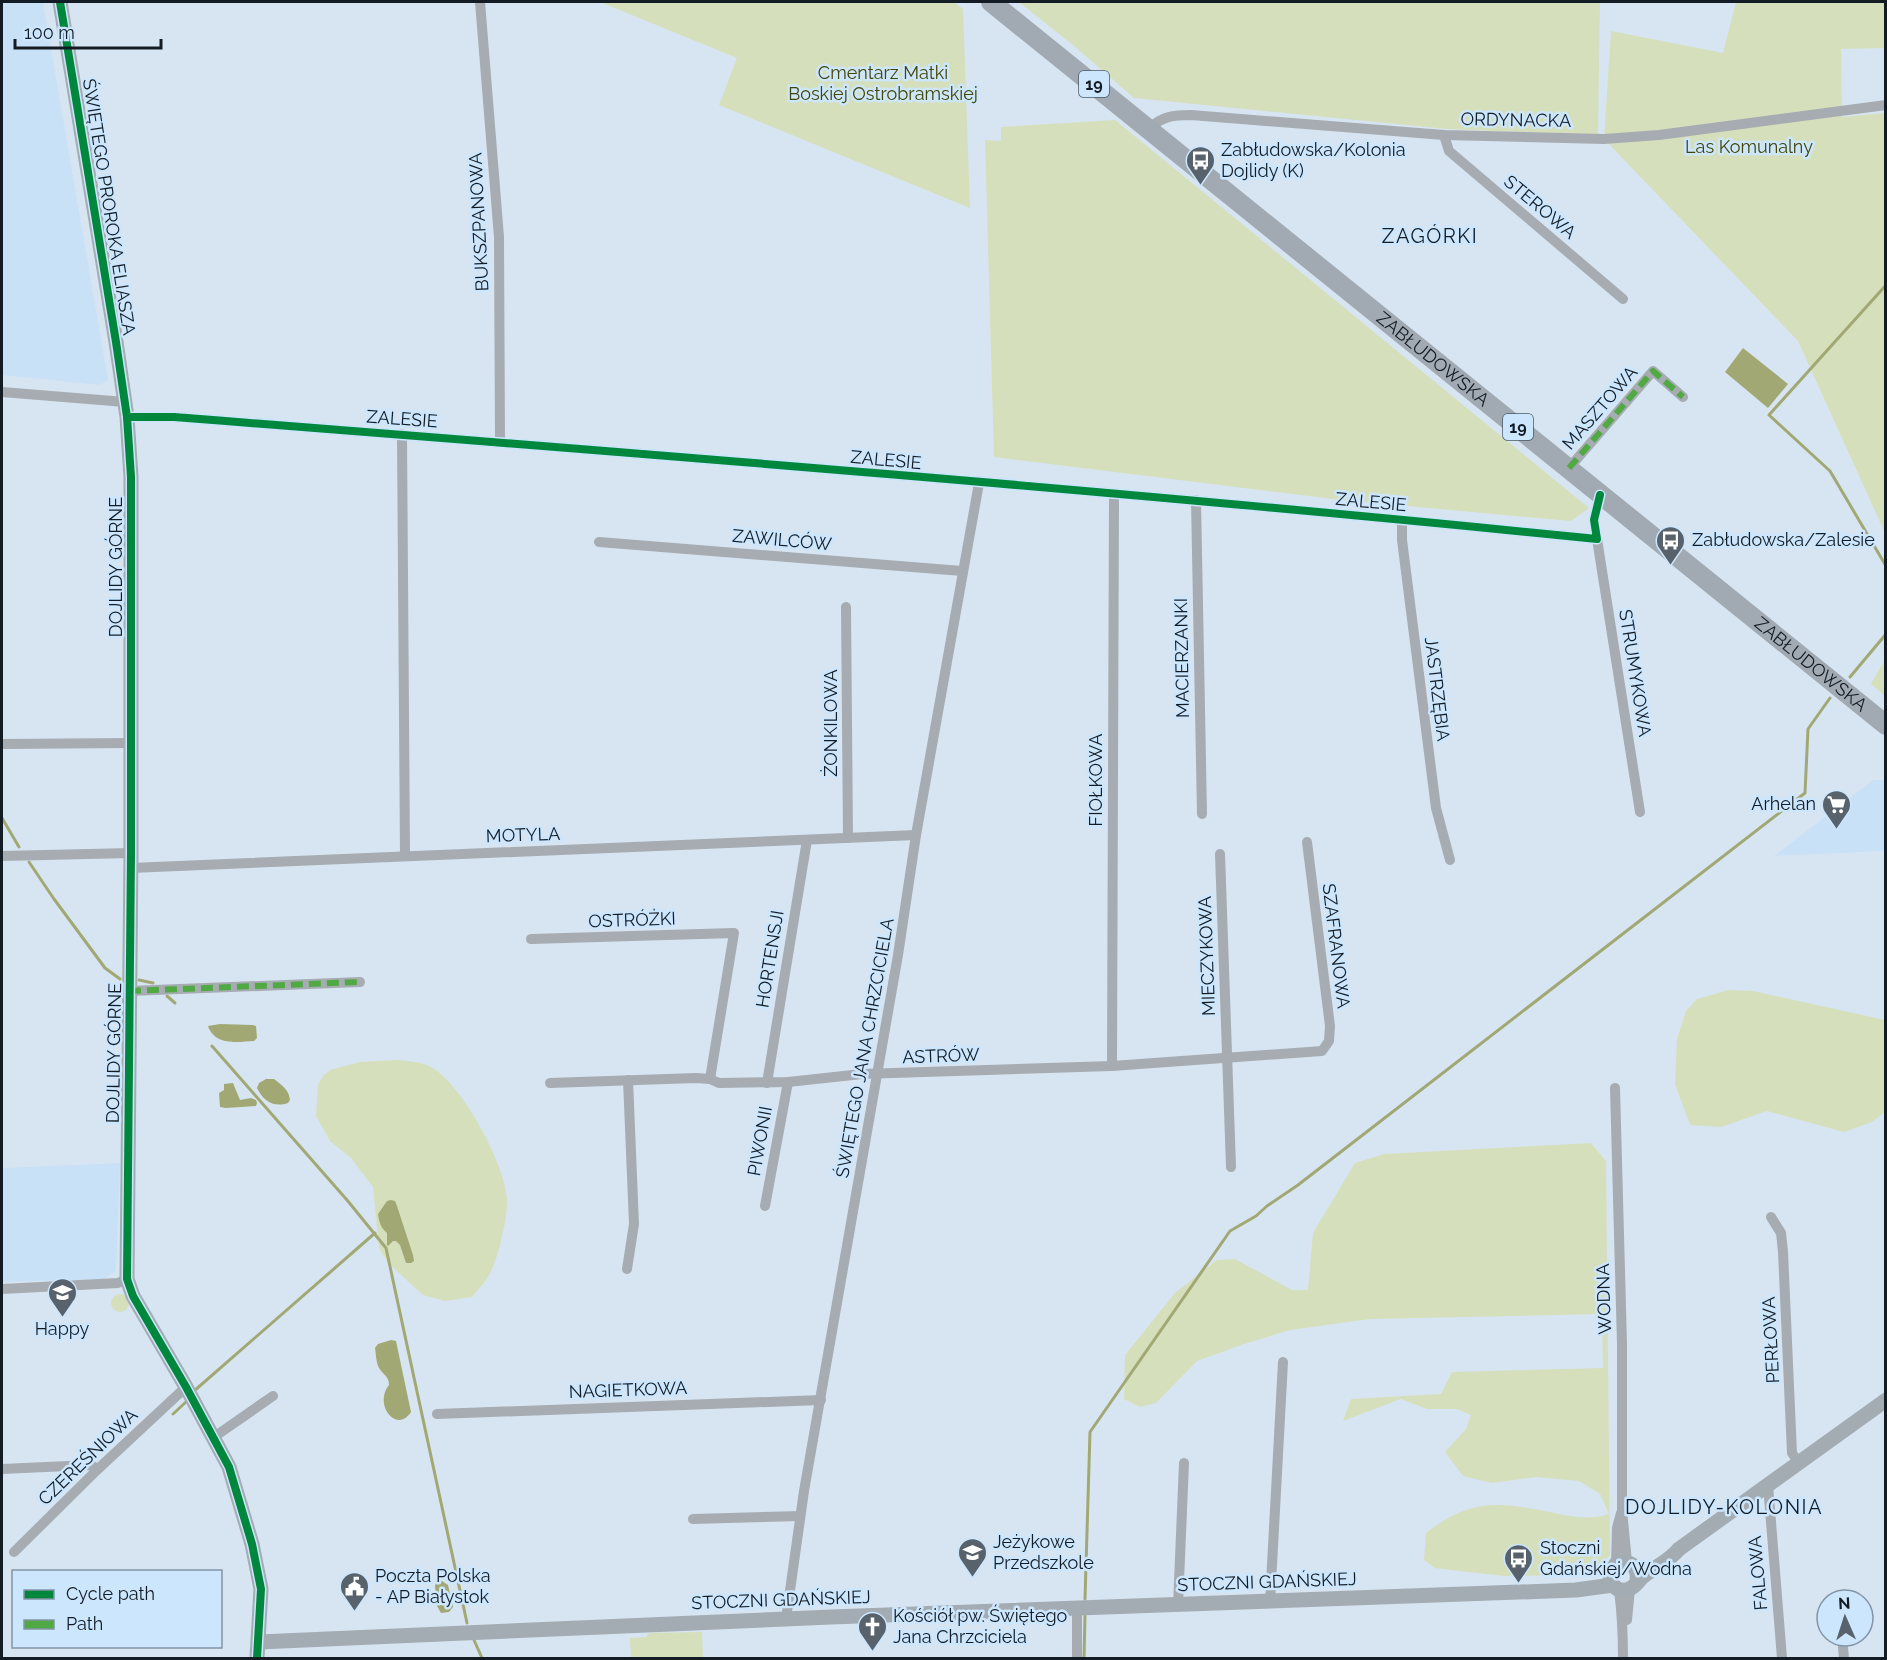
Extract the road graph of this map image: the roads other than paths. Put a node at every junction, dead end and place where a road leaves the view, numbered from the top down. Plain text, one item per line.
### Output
1 (60, 2) edge
2 (480, 2) edge
3 (991, 2) edge
4 (1886, 105) edge
5 (1149, 129) junction
6 (1444, 135) junction
7 (1623, 299) dead end
8 (2, 392) edge
9 (1683, 397) dead end
10 (126, 410) junction
11 (402, 434) junction
12 (500, 442) junction
13 (1569, 468) junction
14 (979, 483) junction
15 (1114, 494) junction
16 (1600, 495) junction
17 (1196, 500) junction
18 (1402, 520) junction
19 (1597, 539) junction
20 (599, 542) dead end
21 (963, 571) junction
22 (846, 607) dead end
23 (1886, 725) edge
24 (131, 743) junction
25 (2, 744) edge
26 (1640, 812) dead end
27 (1202, 814) dead end
28 (916, 835) junction
29 (848, 838) junction
30 (807, 840) junction
31 (1307, 842) dead end
32 (1220, 854) dead end
33 (2, 856) edge
34 (405, 856) junction
35 (131, 860) junction
36 (1450, 861) dead end
37 (531, 939) dead end
38 (360, 982) dead end
39 (129, 992) junction
40 (1322, 1051) joint
41 (1227, 1057) junction
42 (1112, 1066) junction
43 (877, 1074) junction
44 (710, 1079) junction
45 (628, 1080) junction
46 (788, 1082) junction
47 (550, 1083) dead end
48 (767, 1083) junction
49 (1615, 1088) dead end
50 (1231, 1167) dead end
51 (765, 1206) dead end
52 (1771, 1217) dead end
53 (627, 1269) dead end
54 (127, 1279) junction
55 (2, 1289) edge
56 (1283, 1362) dead end
57 (186, 1387) junction
58 (273, 1396) dead end
59 (821, 1400) junction
60 (1886, 1400) edge
61 (437, 1414) dead end
62 (214, 1437) junction
63 (1184, 1463) dead end
64 (1799, 1463) junction
65 (2, 1469) edge
66 (98, 1469) junction
67 (1768, 1485) junction
68 (800, 1516) junction
69 (693, 1519) dead end
70 (14, 1552) dead end
71 (1623, 1576) junction
72 (1270, 1602) junction
73 (1178, 1605) junction
74 (1077, 1608) junction
75 (786, 1619) junction
76 (259, 1642) junction
77 (258, 1659) edge
78 (1077, 1659) edge
79 (1623, 1659) edge
80 (1782, 1659) edge

1 - 10 street, ŚWIĘTEGO PROROKA ELIASZA
2 - 12 street, BUKSZPANOWA
3 - 5 highway, 19
4 - 6 street, ORDYNACKA
5 - 6 street, ORDYNACKA
5 - 13 highway, ZABŁUDOWSKA / 19
6 - 7 street, STEROWA
8 - 10 street, ZALESIE
9 - 13 street, MASZTOWA
10 - 11 street, ZALESIE
10 - 24 street, DOJLIDY GÓRNE
11 - 12 street, ZALESIE
11 - 34 street
12 - 14 street, ZALESIE
13 - 16 highway, ZABŁUDOWSKA / 19
14 - 15 street, ZALESIE
14 - 21 street, ŚWIĘTEGO JANA CHRZCICIELA
15 - 17 street, ZALESIE
15 - 42 street, FIOŁKOWA
16 - 19 street
16 - 23 highway, ZABŁUDOWSKA / 19
17 - 18 street, ZALESIE
17 - 27 street, MACIERZANKI
18 - 19 street, ZALESIE
18 - 36 street, JASTRZĘBIA
19 - 26 street, STRUMYKOWA
20 - 21 street, ZAWILCÓW
21 - 28 street, ŚWIĘTEGO JANA CHRZCICIELA
22 - 29 street, ŻONKILOWA
24 - 25 street
24 - 35 street, DOJLIDY GÓRNE
28 - 29 street, MOTYLA
28 - 43 street, ŚWIĘTEGO JANA CHRZCICIELA
29 - 30 street, MOTYLA
30 - 34 street, MOTYLA
30 - 48 street, HORTENSJI
31 - 40 street, SZAFRANOWA
32 - 41 street, MIECZYKOWA
33 - 35 street, MOTYLA
34 - 35 street, MOTYLA
35 - 39 street, DOJLIDY GÓRNE
37 - 44 street, OSTRÓŻKI
38 - 39 street
39 - 54 street, DOJLIDY GÓRNE
40 - 41 street, ASTRÓW
41 - 42 street, ASTRÓW
41 - 50 street, MIECZYKOWA
42 - 43 street, ASTRÓW
43 - 46 street, ASTRÓW
43 - 59 street, ŚWIĘTEGO JANA CHRZCICIELA
44 - 45 street, ASTRÓW
44 - 48 street, ASTRÓW
45 - 47 street, ASTRÓW
45 - 53 street
46 - 48 street, ASTRÓW
46 - 51 street, PIWONII
49 - 71 street, WODNA
52 - 64 street, PERŁOWA
54 - 55 street
54 - 57 street, DOJLIDY GÓRNE
56 - 72 street
57 - 62 street, DOJLIDY GÓRNE
57 - 66 street, CZEREŚNIOWA
58 - 62 street
59 - 61 street, NAGIETKOWA
59 - 68 street, ŚWIĘTEGO JANA CHRZCICIELA
60 - 64 street, STOCZNI GDAŃSKIEJ
62 - 76 street, DOJLIDY GÓRNE
63 - 73 street
64 - 67 street, STOCZNI GDAŃSKIEJ
65 - 66 street
66 - 70 street, CZEREŚNIOWA
67 - 71 street, STOCZNI GDAŃSKIEJ
67 - 80 street, FALOWA
68 - 69 street
68 - 75 street, ŚWIĘTEGO JANA CHRZCICIELA
71 - 72 street, STOCZNI GDAŃSKIEJ
71 - 79 street, WODNA
72 - 73 street, STOCZNI GDAŃSKIEJ
73 - 74 street, STOCZNI GDAŃSKIEJ
74 - 75 street, STOCZNI GDAŃSKIEJ
74 - 78 street
75 - 76 street, STOCZNI GDAŃSKIEJ
76 - 77 street, DOJLIDY GÓRNE

